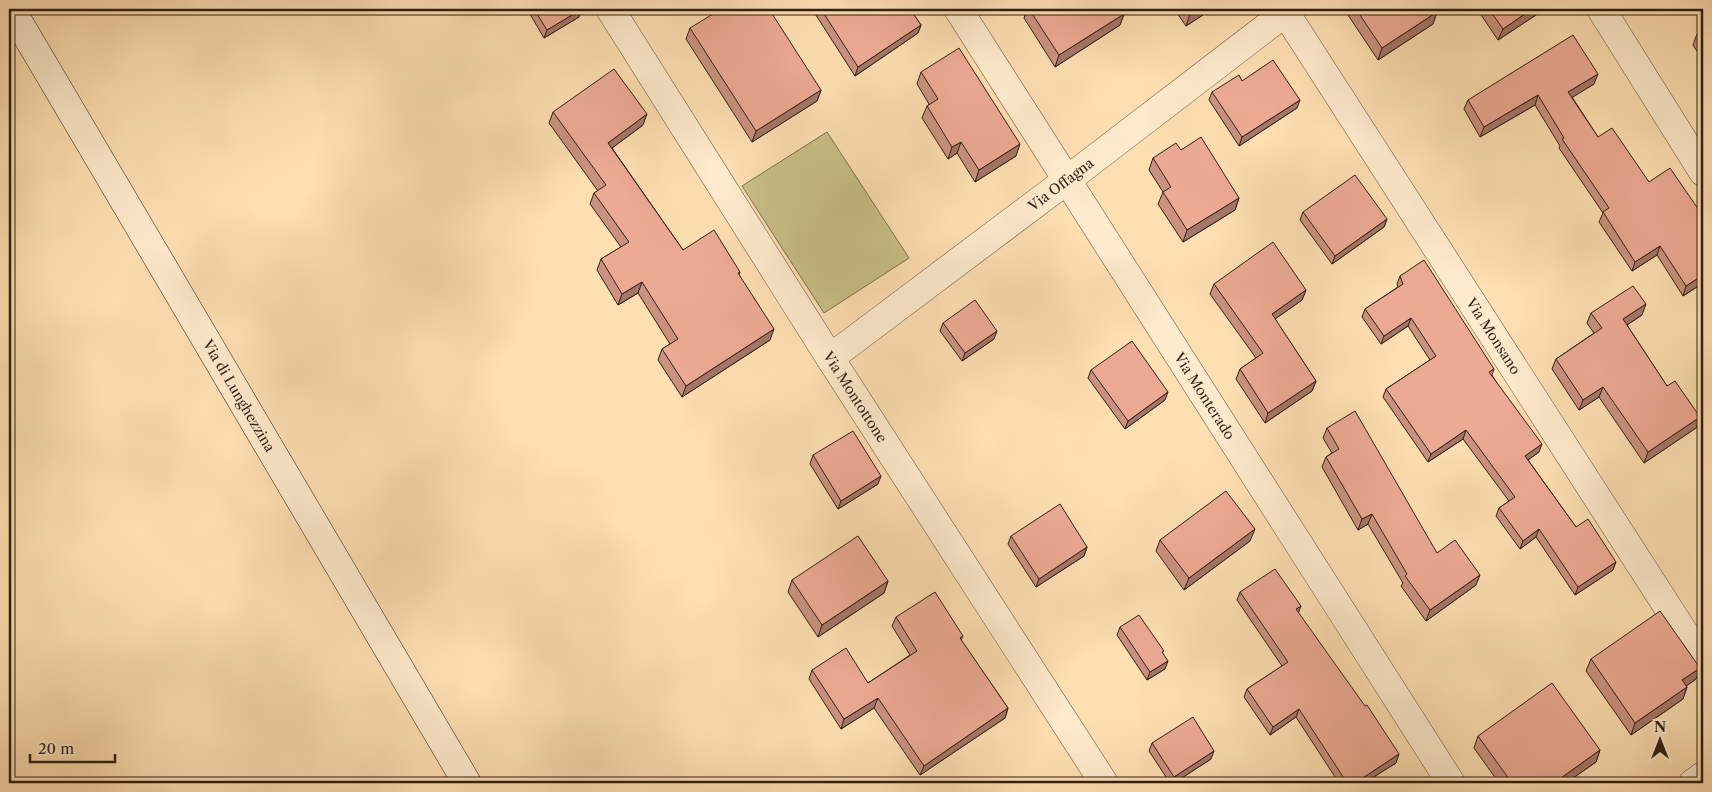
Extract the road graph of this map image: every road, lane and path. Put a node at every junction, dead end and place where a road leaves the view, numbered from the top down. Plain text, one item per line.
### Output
1 (11, 9) edge
2 (610, 9) edge
3 (958, 9) edge
4 (1601, 9) edge
5 (1286, 10) edge
6 (1703, 172) edge
7 (1067, 180) junction
8 (830, 358) junction
9 (1703, 662) edge
10 (1703, 776) edge
11 (467, 783) edge
12 (1104, 783) edge
13 (1450, 783) edge
14 (1693, 783) edge

1 - 11 street, Via di Lunghezzina
2 - 8 street, Via Montottone
3 - 7 street, Via Monterado
4 - 6 street
5 - 7 street, Via Offagna
5 - 9 street, Via Monsano
7 - 8 street, Via Offagna
7 - 13 street, Via Monterado
8 - 12 street, Via Montottone
10 - 14 street

